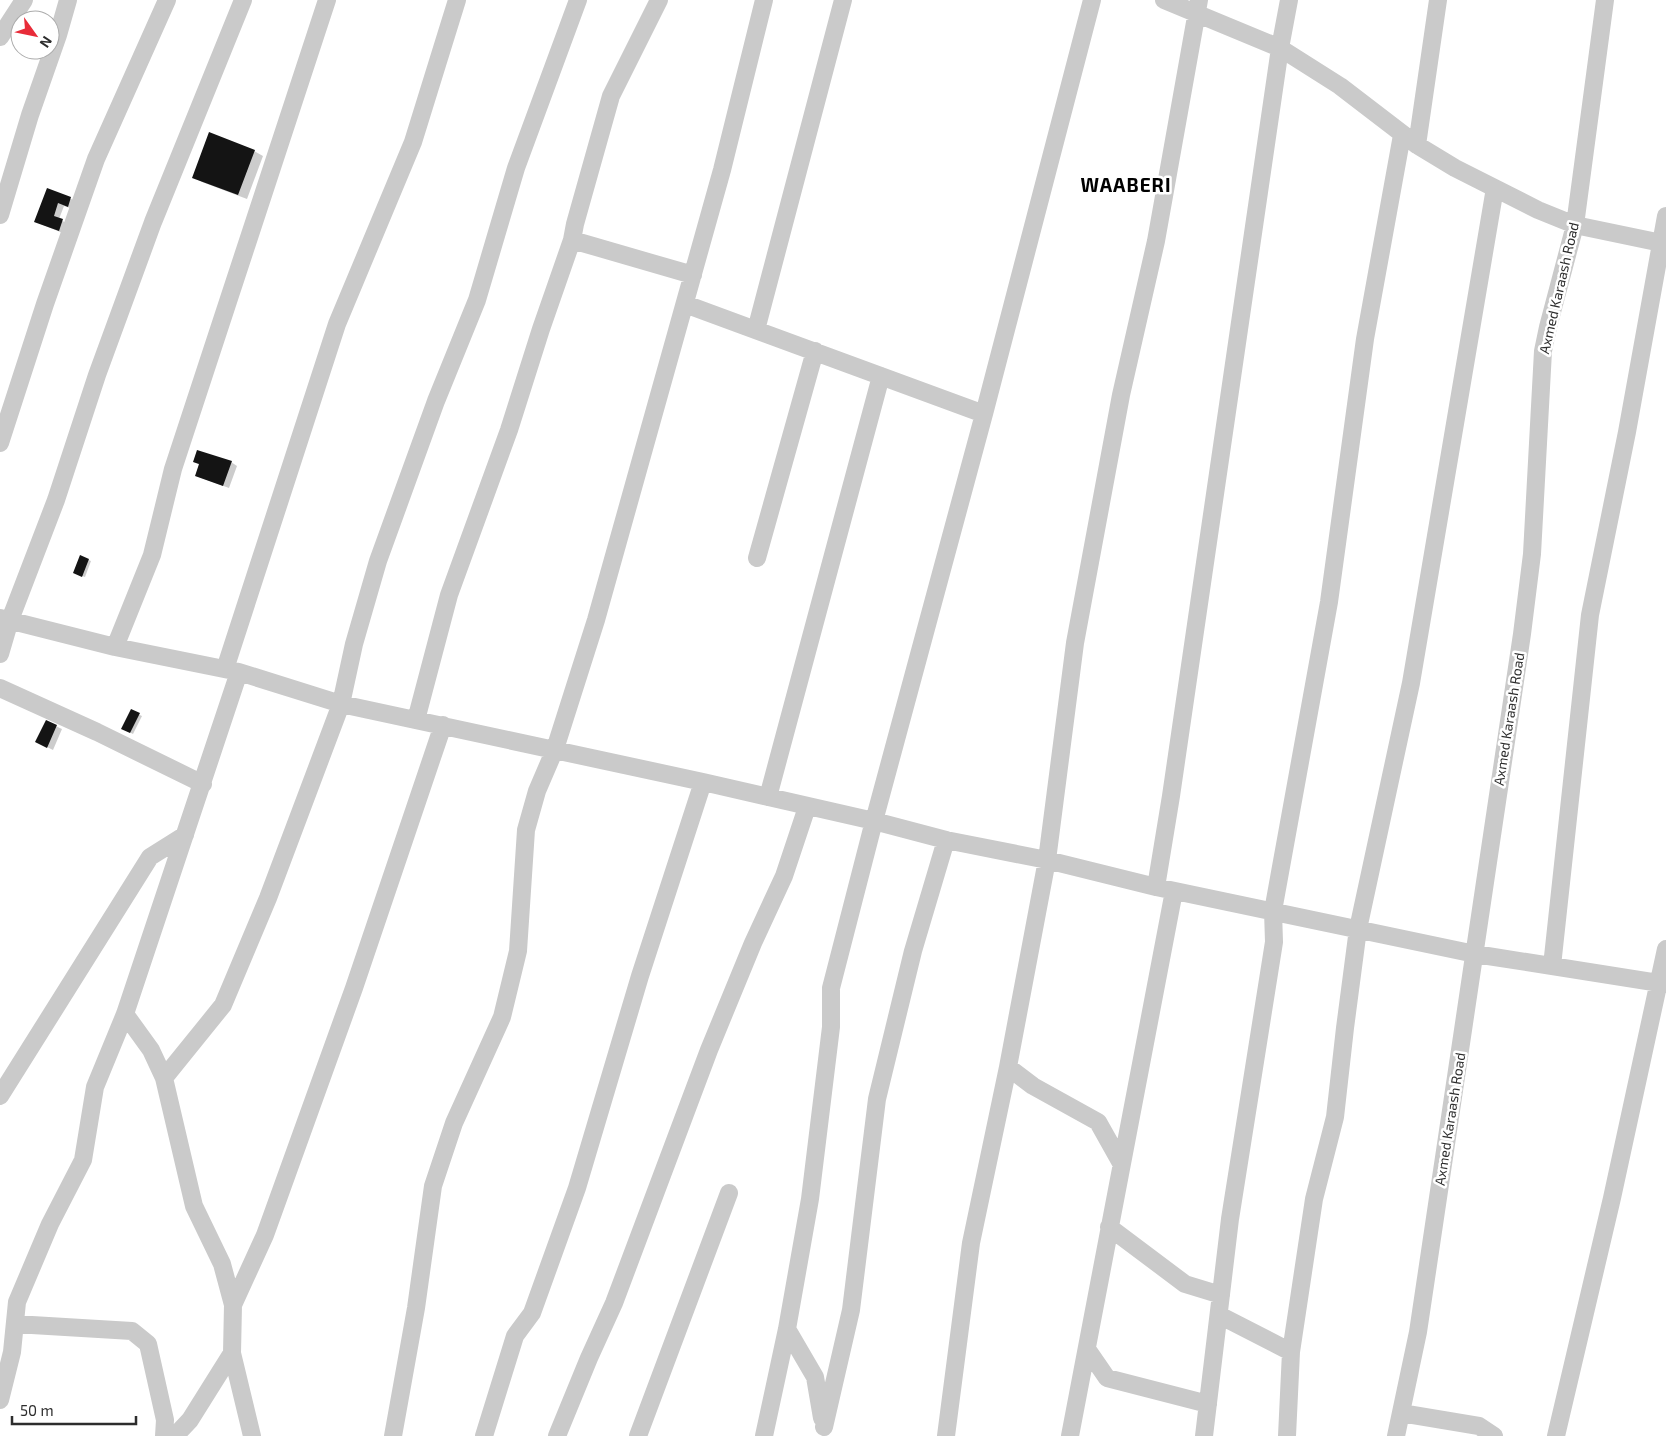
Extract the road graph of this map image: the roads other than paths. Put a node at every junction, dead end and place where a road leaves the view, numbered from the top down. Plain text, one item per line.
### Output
1 (24, 0) edge
2 (68, 0) edge
3 (167, 0) edge
4 (243, 0) edge
5 (327, 0) edge
6 (457, 0) edge
7 (578, 0) edge
8 (659, 0) edge
9 (764, 0) edge
10 (843, 0) edge
11 (1092, 0) edge
12 (1164, 0) edge
13 (1289, 0) edge
14 (1438, 0) edge
15 (1605, 0) edge
16 (1198, 7) edge
17 (0, 37) edge
18 (1280, 48) junction
19 (1402, 135) junction
20 (1416, 146) junction
21 (1496, 188) junction
22 (0, 216) edge
23 (1666, 216) edge
24 (1575, 224) junction
25 (572, 240) junction
26 (1664, 243) edge
27 (693, 274) junction
28 (685, 304) junction
29 (756, 330) junction
30 (815, 351) junction
31 (881, 376) junction
32 (984, 414) junction
33 (0, 443) edge
34 (757, 558) dead end
35 (5, 619) edge
36 (115, 647) junction
37 (0, 654) edge
38 (232, 671) junction
39 (0, 688) edge
40 (341, 704) junction
41 (416, 720) junction
42 (444, 725) junction
43 (555, 749) junction
44 (703, 782) junction
45 (203, 784) junction
46 (768, 797) junction
47 (807, 807) junction
48 (874, 821) junction
49 (185, 835) junction
50 (946, 840) junction
51 (1047, 860) junction
52 (1156, 887) junction
53 (1174, 891) junction
54 (1273, 911) junction
55 (1358, 929) junction
56 (1666, 949) edge
57 (1474, 954) junction
58 (1552, 966) junction
59 (1662, 983) edge
60 (126, 1014) junction
61 (1008, 1067) junction
62 (164, 1078) junction
63 (0, 1096) edge
64 (1121, 1162) junction
65 (729, 1193) dead end
66 (1109, 1227) junction
67 (1221, 1295) junction
68 (233, 1305) junction
69 (1219, 1315) junction
70 (15, 1324) junction
71 (787, 1329) junction
72 (1087, 1349) junction
73 (1292, 1352) junction
74 (232, 1353) junction
75 (0, 1400) edge
76 (1208, 1404) junction
77 (1401, 1413) junction
78 (824, 1431) edge
79 (164, 1436) edge
80 (174, 1436) edge
81 (252, 1436) edge
82 (393, 1436) edge
83 (484, 1436) edge
84 (557, 1436) edge
85 (638, 1436) edge
86 (764, 1436) edge
87 (946, 1436) edge
88 (1070, 1436) edge
89 (1204, 1436) edge
90 (1287, 1436) edge
91 (1396, 1436) edge
92 (1494, 1436) edge
93 (1556, 1436) edge

1 - 17 street
2 - 22 street
3 - 33 street
4 - 35 street
5 - 36 street
6 - 38 street
7 - 40 street
8 - 25 street
9 - 27 street
10 - 29 street
11 - 32 street
12 - 16 street
13 - 18 street
14 - 20 street
15 - 24 street, Axmed Karaash Road
16 - 18 street
16 - 51 street
18 - 19 street
18 - 52 street
19 - 20 street
19 - 54 street
20 - 21 street
21 - 24 street
21 - 55 street
23 - 26 street
24 - 26 street
24 - 57 street, Axmed Karaash Road
25 - 27 street
25 - 41 street
26 - 58 street
27 - 28 street
28 - 29 street
28 - 43 street
29 - 30 street
30 - 31 street
30 - 34 street
31 - 32 street
31 - 46 street
32 - 48 street
35 - 36 street
35 - 37 street
36 - 38 street
38 - 40 street
38 - 45 street
39 - 45 street
40 - 41 street
40 - 62 street
41 - 42 street
42 - 43 street
42 - 68 street
43 - 44 street
43 - 82 street
44 - 46 street
44 - 83 street
45 - 49 street
46 - 47 street
47 - 48 street
47 - 84 street
48 - 50 street
48 - 71 street
49 - 60 street
49 - 63 street
50 - 51 street
50 - 78 street
51 - 52 street
51 - 61 street
52 - 53 street
53 - 54 street
53 - 64 street
54 - 55 street
54 - 67 street
55 - 57 street
55 - 73 street
56 - 59 street
57 - 58 street
57 - 77 street, Axmed Karaash Road
58 - 59 street
59 - 93 street
60 - 62 street
60 - 70 street
61 - 64 street
61 - 87 street
62 - 68 street
64 - 66 street
65 - 85 street
66 - 67 street
66 - 72 street
67 - 69 street
68 - 74 street
69 - 73 street
69 - 76 street
70 - 75 street
70 - 79 street
71 - 78 street
71 - 86 street
72 - 76 street
72 - 88 street
73 - 90 street
74 - 80 street
74 - 81 street
76 - 89 street
77 - 91 street, Axmed Karaash Road
77 - 92 street

